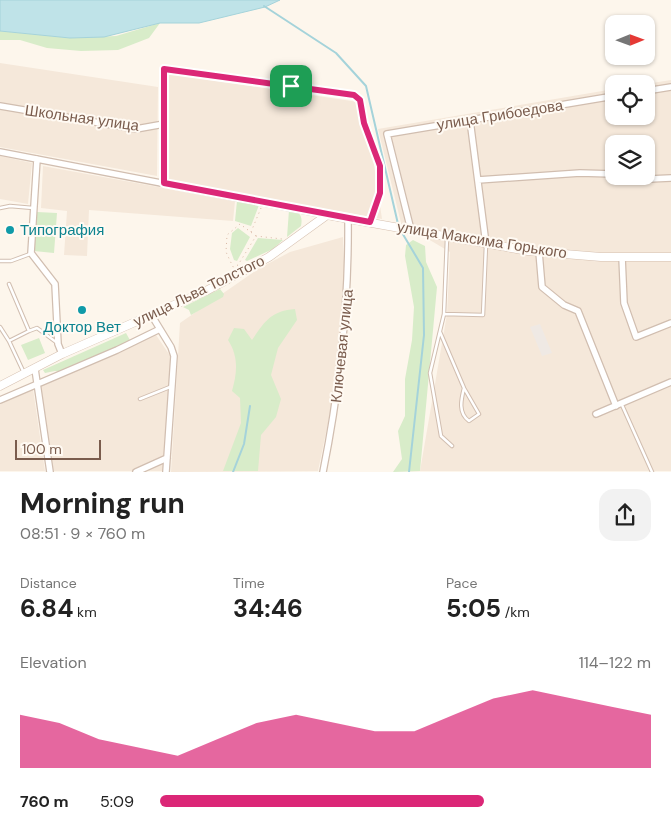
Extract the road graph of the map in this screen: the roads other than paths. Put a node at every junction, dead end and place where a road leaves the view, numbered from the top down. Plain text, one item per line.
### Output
1 (671, 87) edge
2 (655, 90) edge
3 (605, 98) edge
4 (0, 106) edge
5 (470, 120) junction
6 (164, 124) junction
7 (0, 152) edge
8 (37, 159) junction
9 (605, 174) edge
10 (671, 178) edge
11 (655, 179) edge
12 (478, 180) junction
13 (164, 183) junction
14 (0, 208) edge
15 (33, 208) junction
16 (327, 215) junction
17 (348, 218) junction
18 (370, 222) junction
19 (411, 230) junction
20 (447, 237) junction
21 (486, 244) junction
22 (540, 252) junction
23 (31, 253) junction
24 (622, 257) junction
25 (671, 257) edge
26 (0, 261) edge
27 (9, 284) dead end
28 (444, 314) junction
29 (152, 316) junction
30 (671, 323) edge
31 (0, 328) edge
32 (160, 329) junction
33 (29, 332) junction
34 (440, 332) junction
35 (8, 341) junction
36 (58, 344) junction
37 (62, 354) junction
38 (35, 369) junction
39 (25, 374) junction
40 (671, 382) edge
41 (38, 384) junction
42 (0, 386) edge
43 (172, 387) junction
44 (464, 388) junction
45 (0, 400) edge
46 (140, 400) dead end
47 (619, 405) junction
48 (596, 414) dead end
49 (452, 446) dead end
50 (167, 458) junction
51 (50, 472) edge
52 (136, 472) edge
53 (166, 472) edge
54 (322, 472) edge
55 (652, 472) edge

1 - 2 street
3 - 5 street, улица Грибоедова
4 - 6 street, Школьная улица
5 - 12 street
5 - 19 street, улица Грибоедова
6 - 13 street
6 - 18 street
7 - 8 street, улица Максима Горького
8 - 13 street, улица Максима Горького
8 - 15 street
9 - 12 street
10 - 11 street
12 - 21 street
13 - 16 street, улица Максима Горького
14 - 15 lane
15 - 23 street
16 - 17 street, улица Максима Горького
16 - 29 street, улица Льва Толстого
17 - 18 street, улица Максима Горького
17 - 54 street, Ключевая улица
18 - 19 street, улица Максима Горького
19 - 20 street, улица Максима Горького
20 - 21 street, улица Максима Горького
20 - 28 lane
21 - 22 street, улица Максима Горького
21 - 28 lane
22 - 24 street, улица Максима Горького
22 - 47 street
23 - 26 lane
23 - 36 street
24 - 25 street, улица Максима Горького
24 - 30 street
27 - 33 lane
28 - 34 lane
29 - 32 street
29 - 37 street, улица Льва Толстого
31 - 35 lane
32 - 41 street
32 - 43 street
33 - 35 lane
33 - 36 lane
34 - 44 lane
34 - 49 lane
35 - 39 lane
36 - 37 street
37 - 38 street, улица Льва Толстого
38 - 39 street, улица Льва Толстого
38 - 41 street
39 - 42 street, улица Льва Толстого
40 - 47 street
41 - 45 street
41 - 51 street
43 - 46 lane
43 - 50 street
44 - 44 lane
47 - 48 street
47 - 55 lane
50 - 52 street
50 - 53 street

